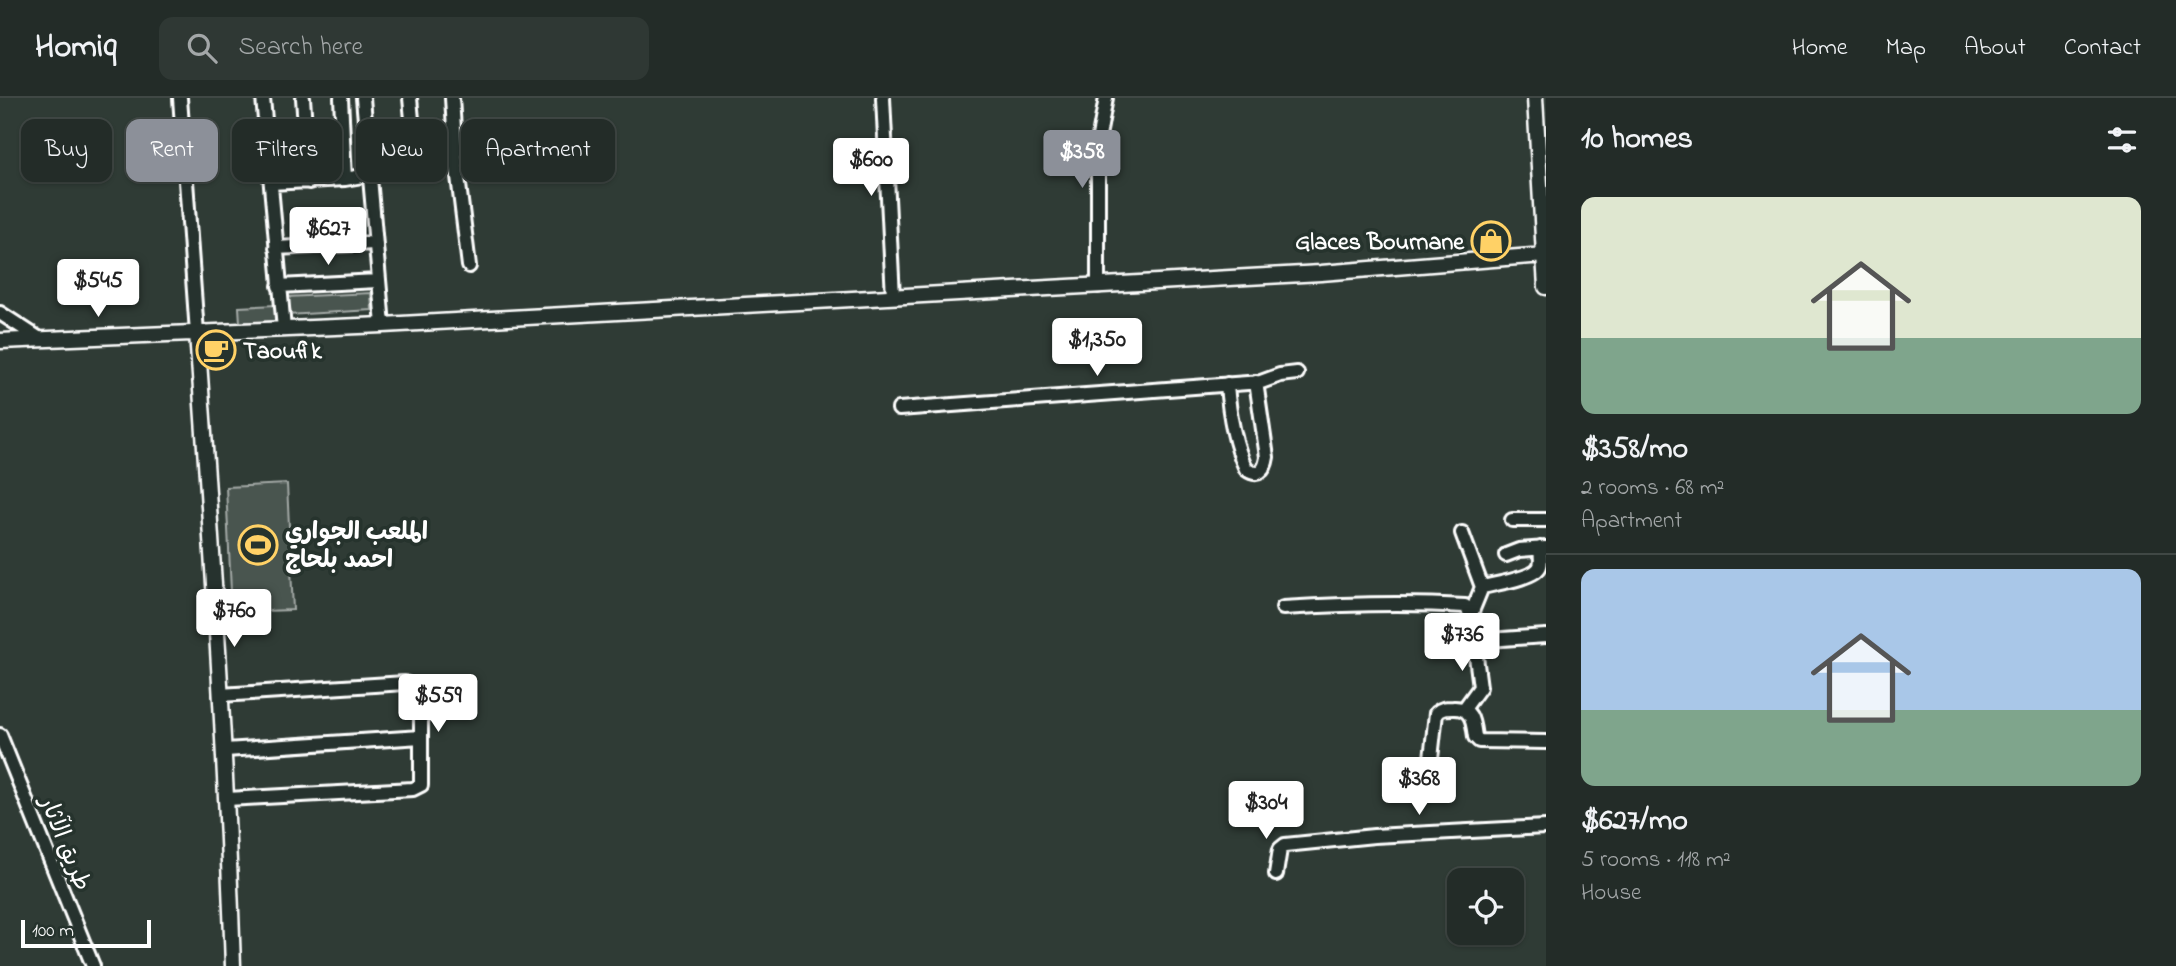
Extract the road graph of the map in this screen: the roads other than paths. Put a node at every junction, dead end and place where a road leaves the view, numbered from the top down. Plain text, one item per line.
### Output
1 (180, 98) edge
2 (263, 98) edge
3 (303, 98) edge
4 (341, 98) edge
5 (363, 98) edge
6 (410, 98) edge
7 (452, 98) edge
8 (883, 98) edge
9 (1106, 98) edge
10 (1535, 98) edge
11 (305, 119) edge
12 (365, 119) edge
13 (412, 119) edge
14 (456, 159) junction
15 (447, 161) edge
16 (356, 176) edge
17 (342, 178) edge
18 (345, 178) junction
19 (290, 182) edge
20 (370, 182) edge
21 (271, 183) junction
22 (374, 243) junction
23 (276, 248) junction
24 (1545, 255) edge
25 (469, 266) dead end
26 (378, 281) junction
27 (279, 286) junction
28 (1098, 286) junction
29 (1546, 287) edge
30 (893, 297) junction
31 (0, 313) edge
32 (383, 325) junction
33 (284, 329) junction
34 (197, 333) junction
35 (40, 339) junction
36 (0, 341) edge
37 (1297, 373) dead end
38 (1256, 382) junction
39 (1227, 384) junction
40 (899, 409) dead end
41 (1512, 520) dead end
42 (1546, 520) edge
43 (1462, 533) dead end
44 (1543, 548) edge
45 (1506, 555) dead end
46 (1482, 587) junction
47 (1283, 608) dead end
48 (1471, 614) junction
49 (1546, 636) edge
50 (1474, 642) junction
51 (220, 695) junction
52 (1464, 709) junction
53 (0, 735) edge
54 (421, 737) junction
55 (1546, 742) edge
56 (225, 750) junction
57 (1428, 786) dead end
58 (227, 799) junction
59 (1546, 827) edge
60 (1276, 874) dead end
61 (93, 966) edge
62 (233, 966) edge

1 - 34 street
2 - 21 street
3 - 11 street
4 - 18 street
5 - 12 street
6 - 13 street
7 - 14 street
8 - 30 street
9 - 28 street
10 - 24 main road
14 - 15 street
14 - 25 street
16 - 18 street
17 - 18 street
19 - 21 street
20 - 22 street
21 - 23 street
22 - 23 street
22 - 26 street
23 - 27 street
24 - 28 main road
24 - 29 main road
26 - 27 street
26 - 32 street
27 - 33 street
28 - 30 main road
30 - 32 main road
31 - 35 street
32 - 33 main road
33 - 34 main road
34 - 35 main road
34 - 51 main road
35 - 36 main road
37 - 38 street
38 - 39 street
38 - 39 street
39 - 40 street
41 - 42 street
43 - 46 street
44 - 45 street
44 - 46 street
46 - 48 street
47 - 48 street
48 - 50 street
49 - 50 street
50 - 52 street
51 - 54 street
51 - 56 main road
52 - 55 street
52 - 57 street
53 - 61 street, طريق الآثار
54 - 56 street
54 - 58 street
56 - 58 main road
58 - 62 main road
59 - 60 street

